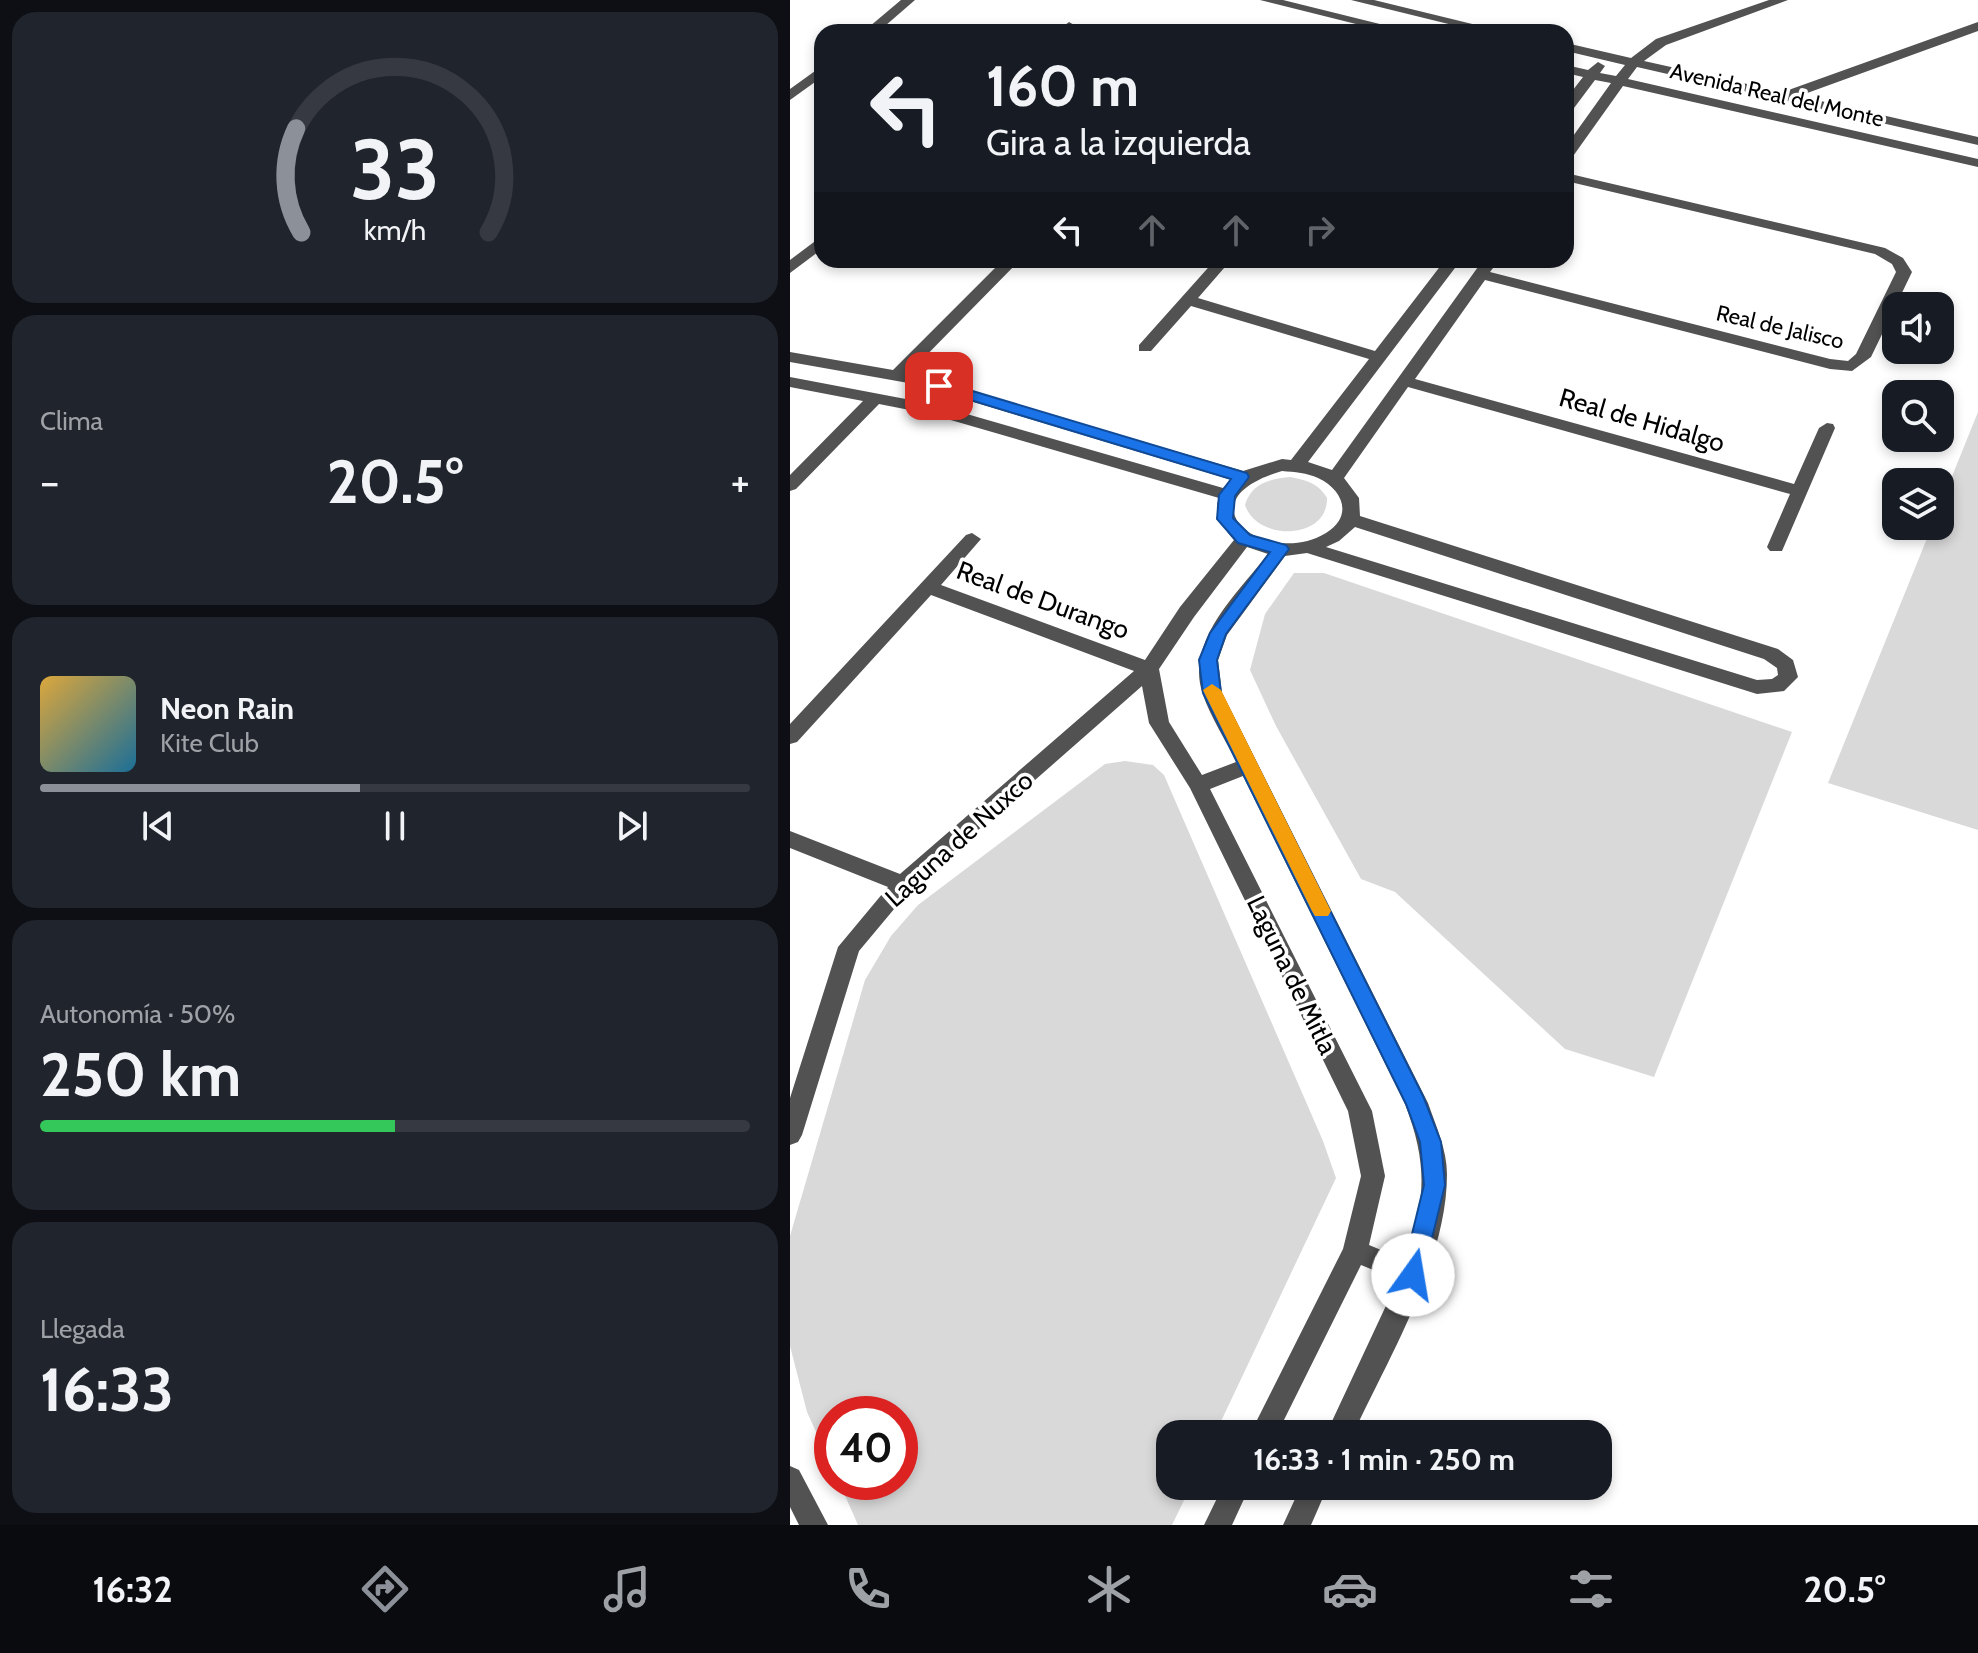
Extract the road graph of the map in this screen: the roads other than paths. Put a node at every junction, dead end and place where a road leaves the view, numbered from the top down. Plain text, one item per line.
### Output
1 (909, 0) edge
2 (1266, 0) edge
3 (1357, 0) edge
4 (1782, 0) edge
5 (880, 24) edge
6 (1370, 24) edge
7 (1463, 24) edge
8 (1978, 26) edge
9 (1574, 49) edge
10 (1605, 56) junction
11 (1633, 63) junction
12 (1574, 71) edge
13 (1591, 75) junction
14 (814, 76) edge
15 (1619, 81) junction
16 (790, 96) edge
17 (1783, 97) junction
18 (1574, 98) edge
19 (1976, 139) edge
20 (1574, 145) edge
21 (1978, 163) edge
22 (1574, 179) edge
23 (814, 248) edge
24 (790, 268) edge
25 (1004, 268) edge
26 (1216, 268) edge
27 (1447, 268) edge
28 (1485, 268) edge
29 (1490, 268) edge
30 (1188, 300) junction
31 (1145, 348) dead end
32 (790, 357) edge
33 (1379, 357) junction
34 (896, 376) junction
35 (1404, 381) junction
36 (790, 382) edge
37 (877, 397) junction
38 (1827, 428) dead end
39 (1297, 465) junction
40 (1242, 477) junction
41 (1336, 477) junction
42 (790, 485) edge
43 (1798, 491) junction
44 (1227, 495) junction
45 (1349, 519) junction
46 (972, 539) dead end
47 (1244, 539) junction
48 (1307, 547) junction
49 (1776, 547) dead end
50 (1281, 549) junction
51 (928, 587) junction
52 (1149, 669) junction
53 (790, 737) edge
54 (1250, 765) junction
55 (1198, 785) junction
56 (790, 839) edge
57 (903, 884) junction
58 (790, 1135) edge
59 (1355, 1251) junction
60 (1413, 1275) junction
61 (1270, 1420) edge
62 (1346, 1420) edge
63 (790, 1479) edge
64 (1230, 1500) edge
65 (1309, 1500) edge
66 (814, 1525) edge
67 (1218, 1525) edge
68 (1297, 1525) edge

1 - 5 street
2 - 6 street
3 - 7 street
4 - 11 street
8 - 17 street
9 - 10 street, Avenida Real del Monte
10 - 11 street, Avenida Real del Monte
10 - 13 street
11 - 15 street
11 - 17 street, Avenida Real del Monte
12 - 13 street, Avenida Real del Monte
13 - 15 street, Avenida Real del Monte
13 - 18 street
14 - 16 street
15 - 20 street
15 - 21 street, Avenida Real del Monte
17 - 19 street, Avenida Real del Monte
22 - 29 street, Real de Jalisco
23 - 24 street
25 - 34 street
26 - 30 street
27 - 33 street
28 - 35 street
30 - 31 street
30 - 33 street
32 - 34 street
33 - 39 street
34 - 40 street
35 - 41 street
35 - 43 street, Real de Hidalgo
36 - 37 street
37 - 42 street
37 - 44 street
38 - 43 street
39 - 40 street
39 - 41 street
40 - 44 street
41 - 45 street
43 - 49 street
44 - 47 street
45 - 48 street
45 - 48 street
46 - 51 street
47 - 50 street
47 - 52 street
48 - 50 street
50 - 54 street, Laguna de Mitla
51 - 52 street, Real de Durango
51 - 53 street, Real de Durango
52 - 55 street, Laguna de Mitla
52 - 57 street, Laguna de Nuxco
54 - 55 street
54 - 60 street, Laguna de Mitla
55 - 59 street, Laguna de Mitla
56 - 57 street
57 - 58 street, Laguna de Nuxco
59 - 60 street
59 - 61 street, Laguna de Mitla
60 - 62 street, Laguna de Mitla
63 - 66 street
64 - 67 street
65 - 68 street

